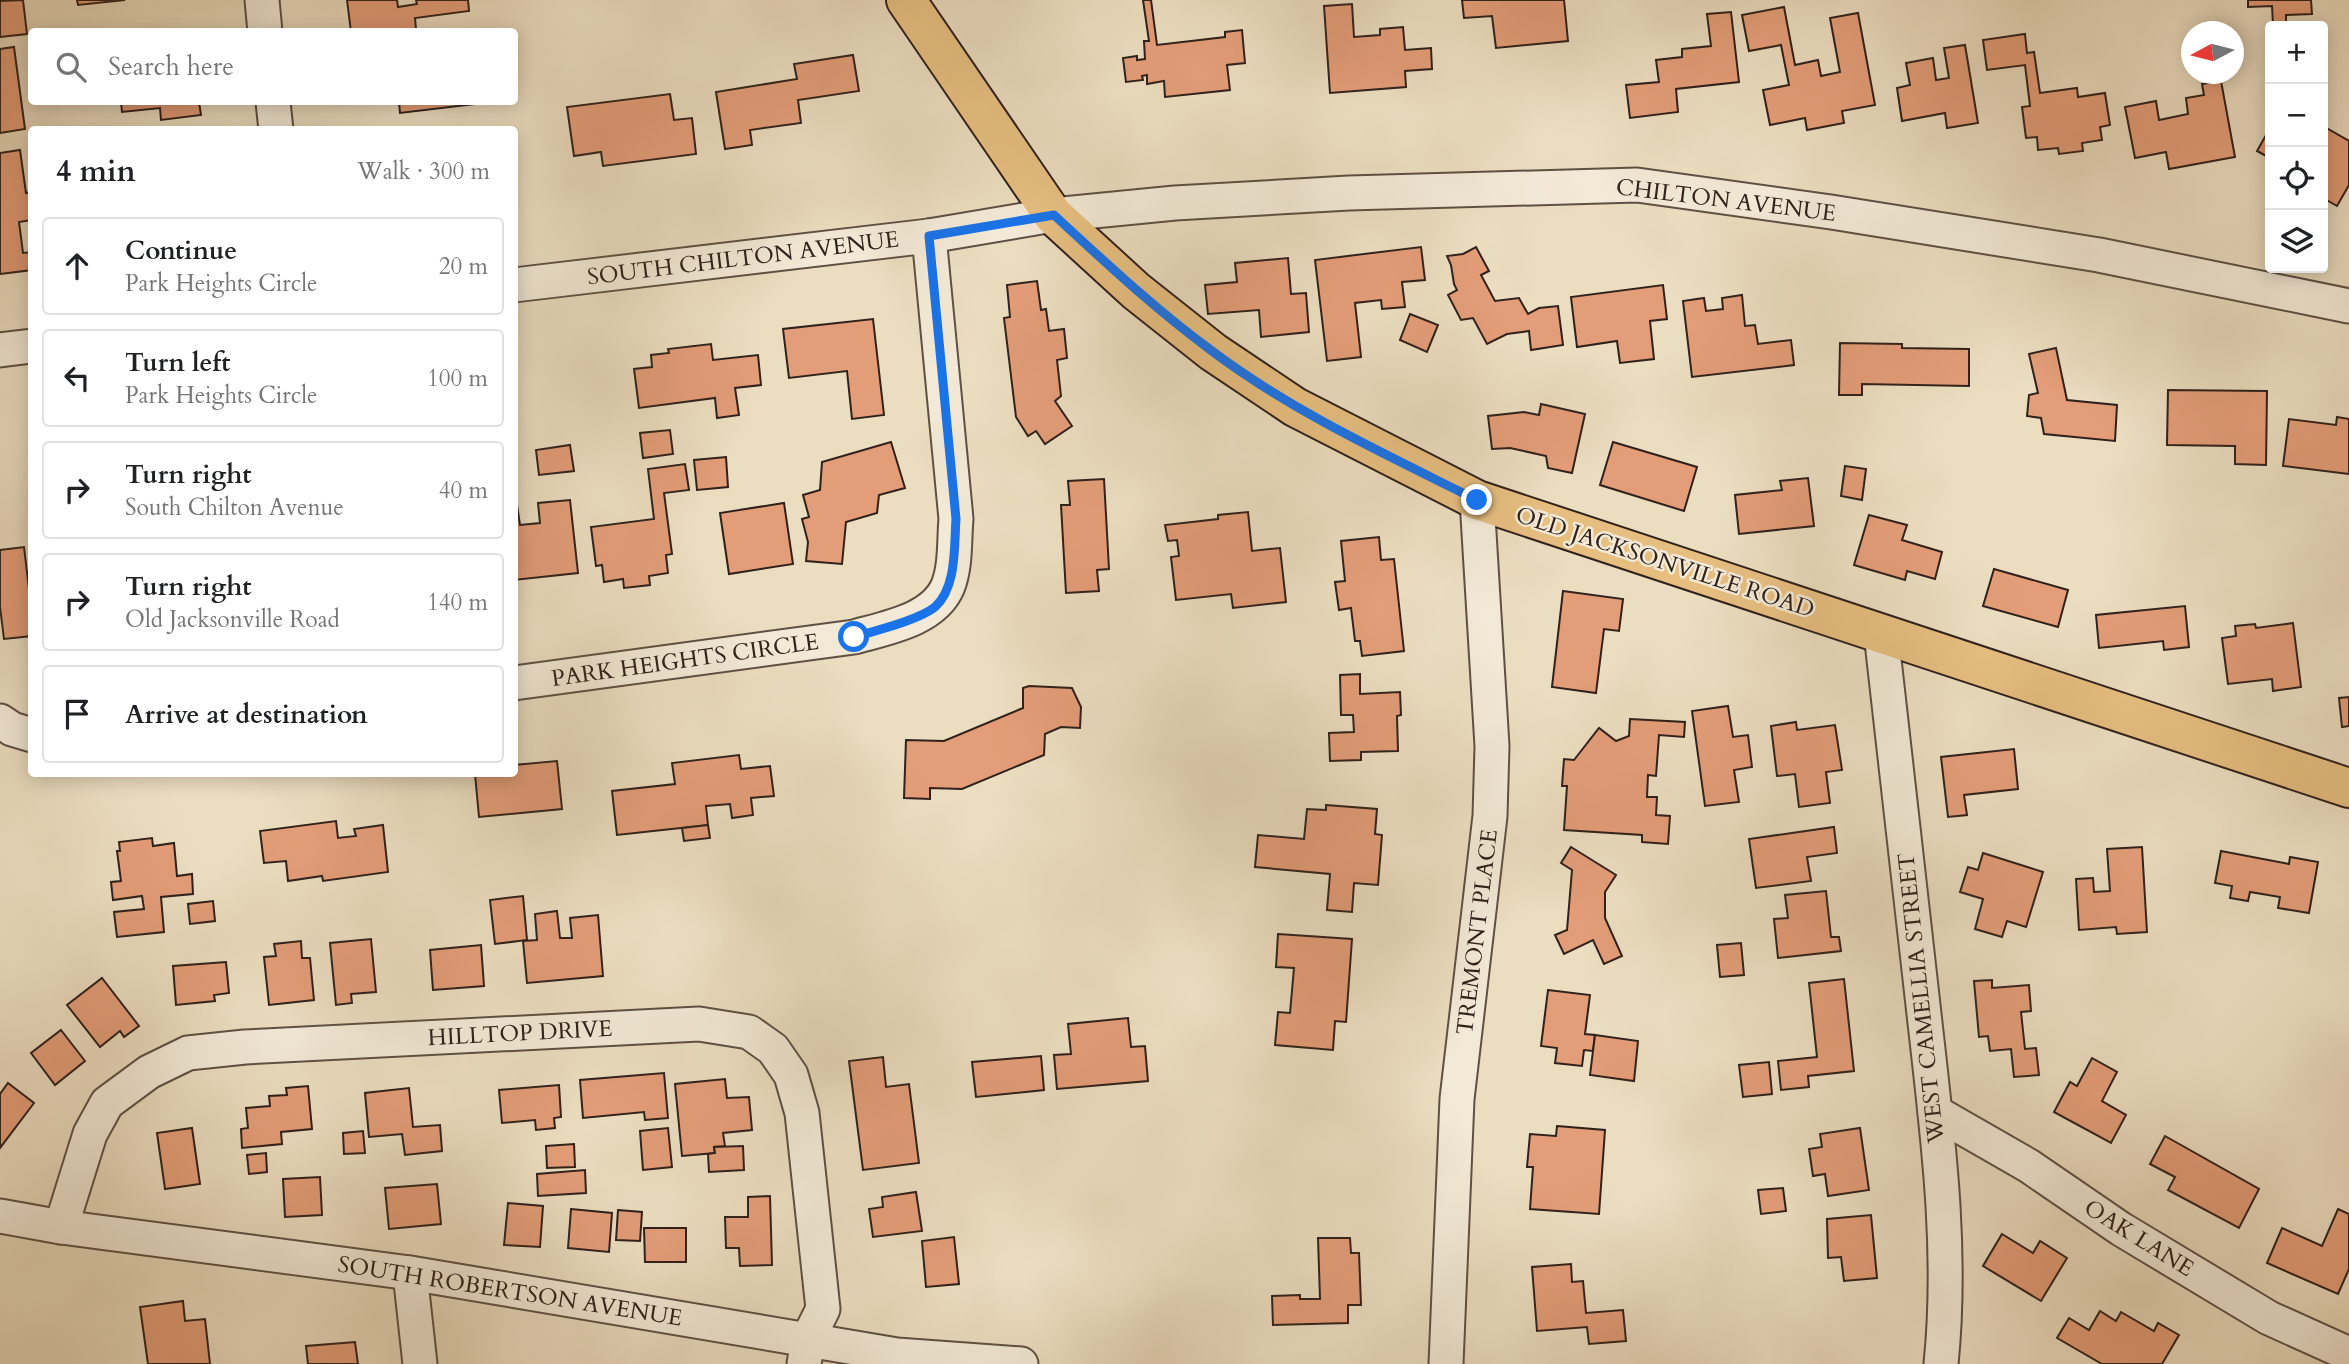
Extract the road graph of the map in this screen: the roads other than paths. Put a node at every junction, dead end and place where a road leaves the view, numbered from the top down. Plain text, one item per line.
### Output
1 (262, 0) edge
2 (906, 0) edge
3 (265, 28) edge
4 (273, 105) edge
5 (276, 126) edge
6 (1054, 215) junction
7 (929, 236) junction
8 (518, 285) edge
9 (2349, 306) edge
10 (28, 346) edge
11 (0, 350) edge
12 (1477, 500) junction
13 (1881, 634) junction
14 (518, 682) edge
15 (0, 721) edge
16 (28, 734) edge
17 (2349, 788) edge
18 (1935, 1112) junction
19 (0, 1216) edge
20 (61, 1227) junction
21 (410, 1273) junction
22 (806, 1352) edge
23 (2349, 1354) edge
24 (420, 1364) edge
25 (1021, 1364) edge
26 (1446, 1364) edge
27 (1941, 1364) edge

1 - 3 street
2 - 6 main road, OLD JACKSONVILLE ROAD
4 - 5 street
6 - 7 street, SOUTH CHILTON AVENUE
6 - 9 street, CHILTON AVENUE
6 - 12 main road, OLD JACKSONVILLE ROAD
7 - 8 street, SOUTH CHILTON AVENUE
7 - 14 street, PARK HEIGHTS CIRCLE
10 - 11 street
12 - 13 main road, OLD JACKSONVILLE ROAD
12 - 26 street, TREMONT PLACE
13 - 17 main road, OLD JACKSONVILLE ROAD
13 - 18 street, WEST CAMELLIA STREET
15 - 16 street
18 - 23 street, OAK LANE
18 - 27 street, WEST CAMELLIA STREET
19 - 20 street, SOUTH ROBERTSON AVENUE
20 - 21 street, SOUTH ROBERTSON AVENUE
20 - 22 street, HILLTOP DRIVE
21 - 22 street, SOUTH ROBERTSON AVENUE
21 - 24 street
22 - 25 street, SOUTH ROBERTSON AVENUE

